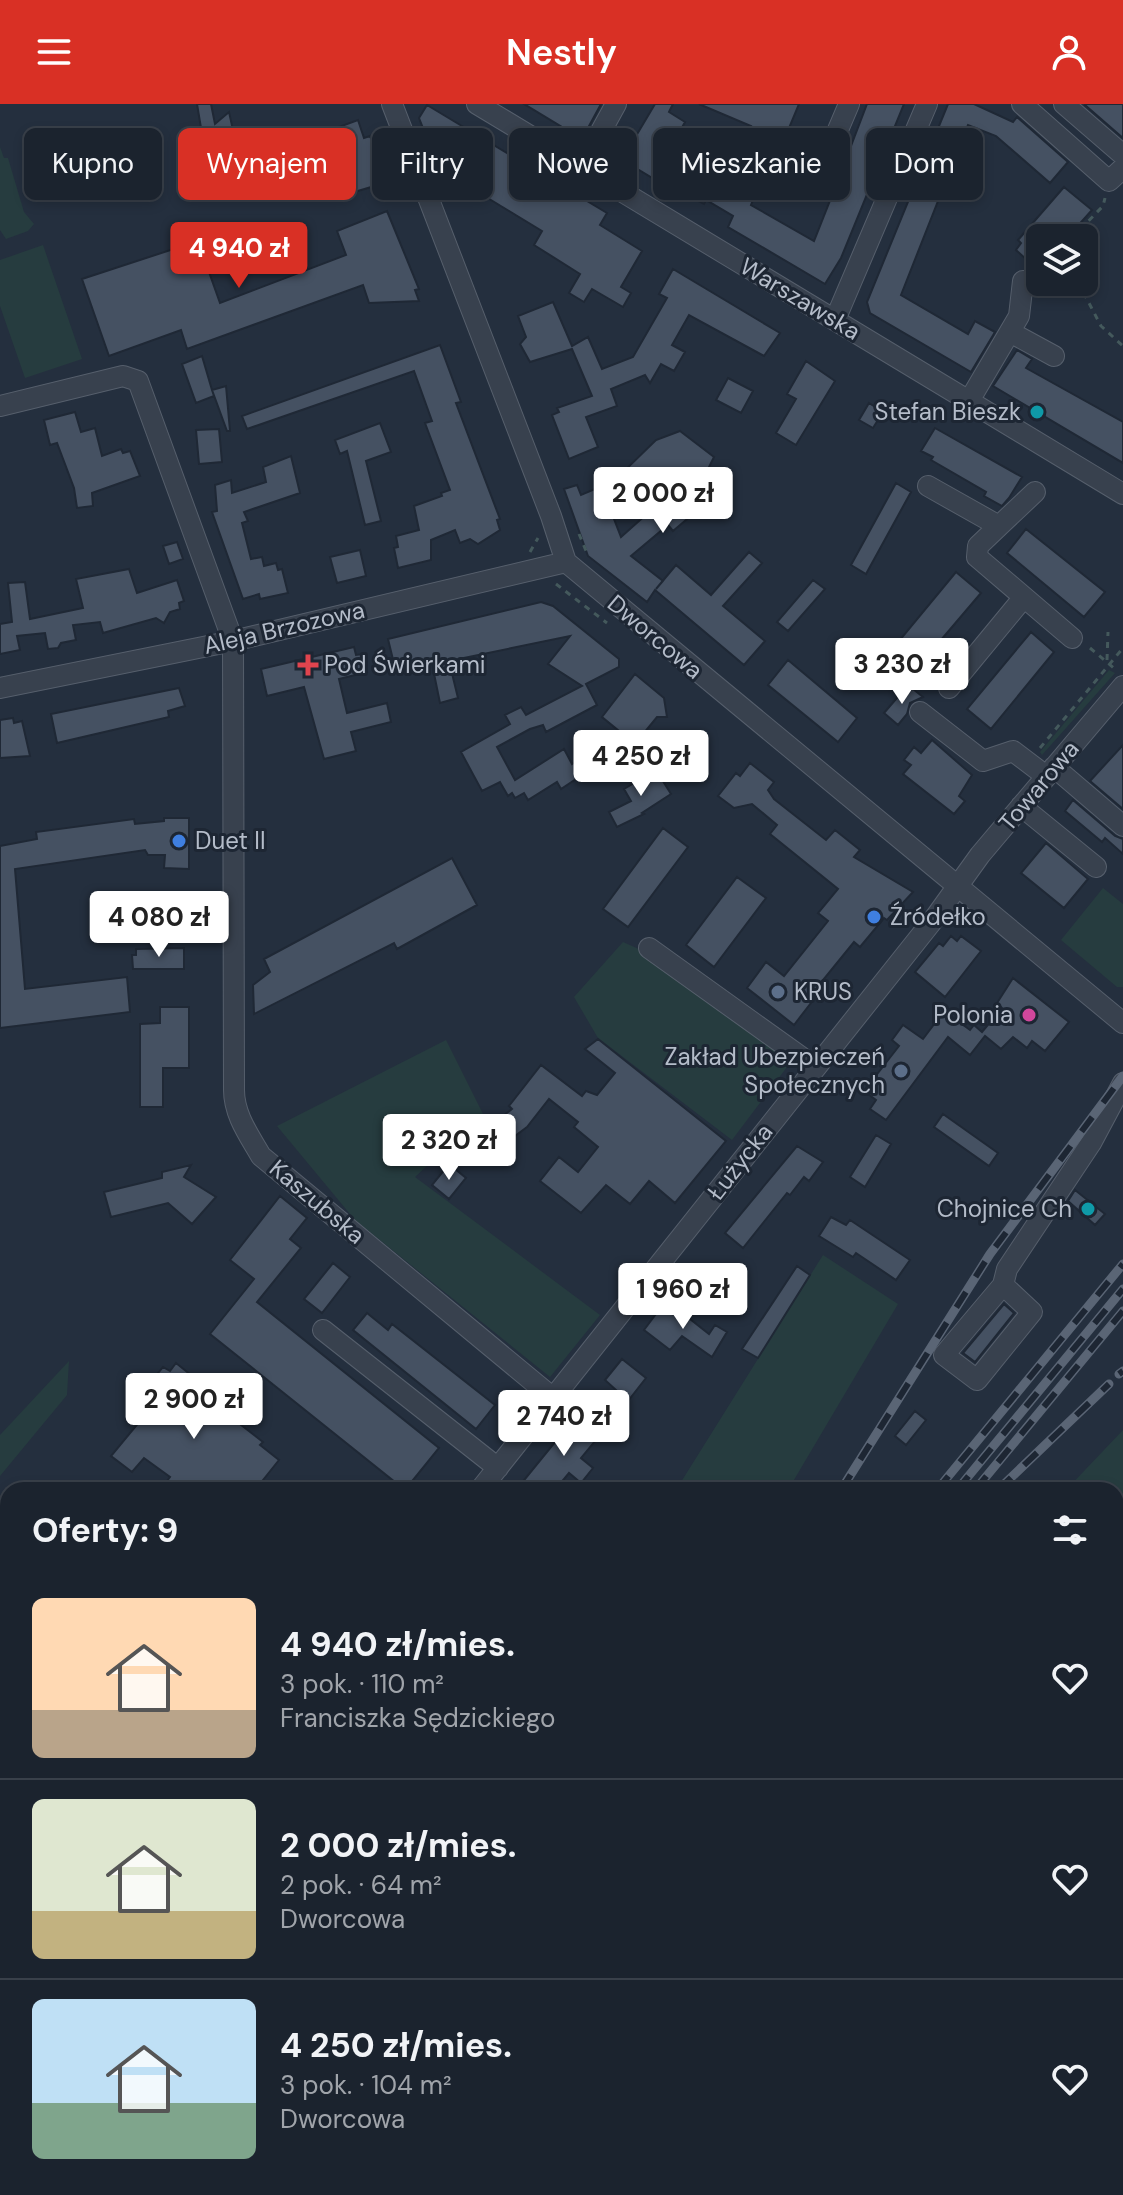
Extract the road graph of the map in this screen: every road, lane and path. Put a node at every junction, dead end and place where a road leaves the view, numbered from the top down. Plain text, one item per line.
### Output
1 (392, 104) edge
2 (477, 104) edge
3 (616, 104) edge
4 (849, 104) edge
5 (927, 104) edge
6 (1022, 104) edge
7 (1064, 104) edge
8 (518, 128) edge
9 (603, 128) edge
10 (839, 128) edge
11 (1123, 155) edge
12 (1116, 174) edge
13 (637, 199) edge
14 (1086, 224) edge
15 (1023, 281) dead end
16 (1085, 296) edge
17 (835, 320) junction
18 (1010, 332) junction
19 (1123, 346) edge
20 (1054, 356) dead end
21 (969, 401) junction
22 (0, 406) edge
23 (928, 486) dead end
24 (1035, 492) dead end
25 (1123, 494) edge
26 (999, 526) junction
27 (537, 531) dead end
28 (529, 553) dead end
29 (566, 562) junction
30 (547, 582) dead end
31 (1024, 597) junction
32 (607, 623) dead end
33 (1108, 632) dead end
34 (233, 641) junction
35 (1081, 643) joint
36 (1123, 648) edge
37 (1108, 663) junction
38 (1120, 679) edge
39 (0, 688) edge
40 (949, 688) dead end
41 (920, 712) dead end
42 (1035, 754) dead end
43 (1050, 772) junction
44 (1021, 806) junction
45 (1123, 826) edge
46 (1096, 867) dead end
47 (956, 887) junction
48 (649, 948) dead end
49 (1123, 1023) edge
50 (815, 1067) junction
51 (1123, 1083) edge
52 (1003, 1285) junction
53 (323, 1330) dead end
54 (553, 1398) junction
55 (498, 1468) junction
56 (487, 1482) edge

1 - 29 street
2 - 8 street, Warszawska
3 - 9 street
4 - 10 street
5 - 17 street
6 - 12 street
7 - 11 street
12 - 14 path
13 - 17 street, Warszawska
15 - 18 street
16 - 19 path
17 - 21 street, Warszawska
18 - 20 street
18 - 21 street
21 - 25 street, Warszawska
22 - 34 street, Kaszubska
23 - 26 street
24 - 26 street
26 - 31 street
27 - 28 path
29 - 34 street, Aleja Brzozowa
29 - 47 street, Dworcowa
30 - 32 path
31 - 35 street
31 - 40 street
33 - 37 path
34 - 39 street, Aleja Brzozowa
34 - 54 street, Kaszubska
35 - 37 path
36 - 37 path
37 - 38 path
37 - 42 path
38 - 43 street, Towarowa
41 - 43 street
43 - 44 street, Towarowa
43 - 45 street
44 - 46 street
44 - 47 street, Towarowa
47 - 49 street, Dworcowa
47 - 50 street, Łużycka
48 - 50 street
50 - 54 street, Łużycka
51 - 52 street
52 - 52 street
53 - 55 street
54 - 55 street, Łużycka
55 - 56 street, Łużycka

